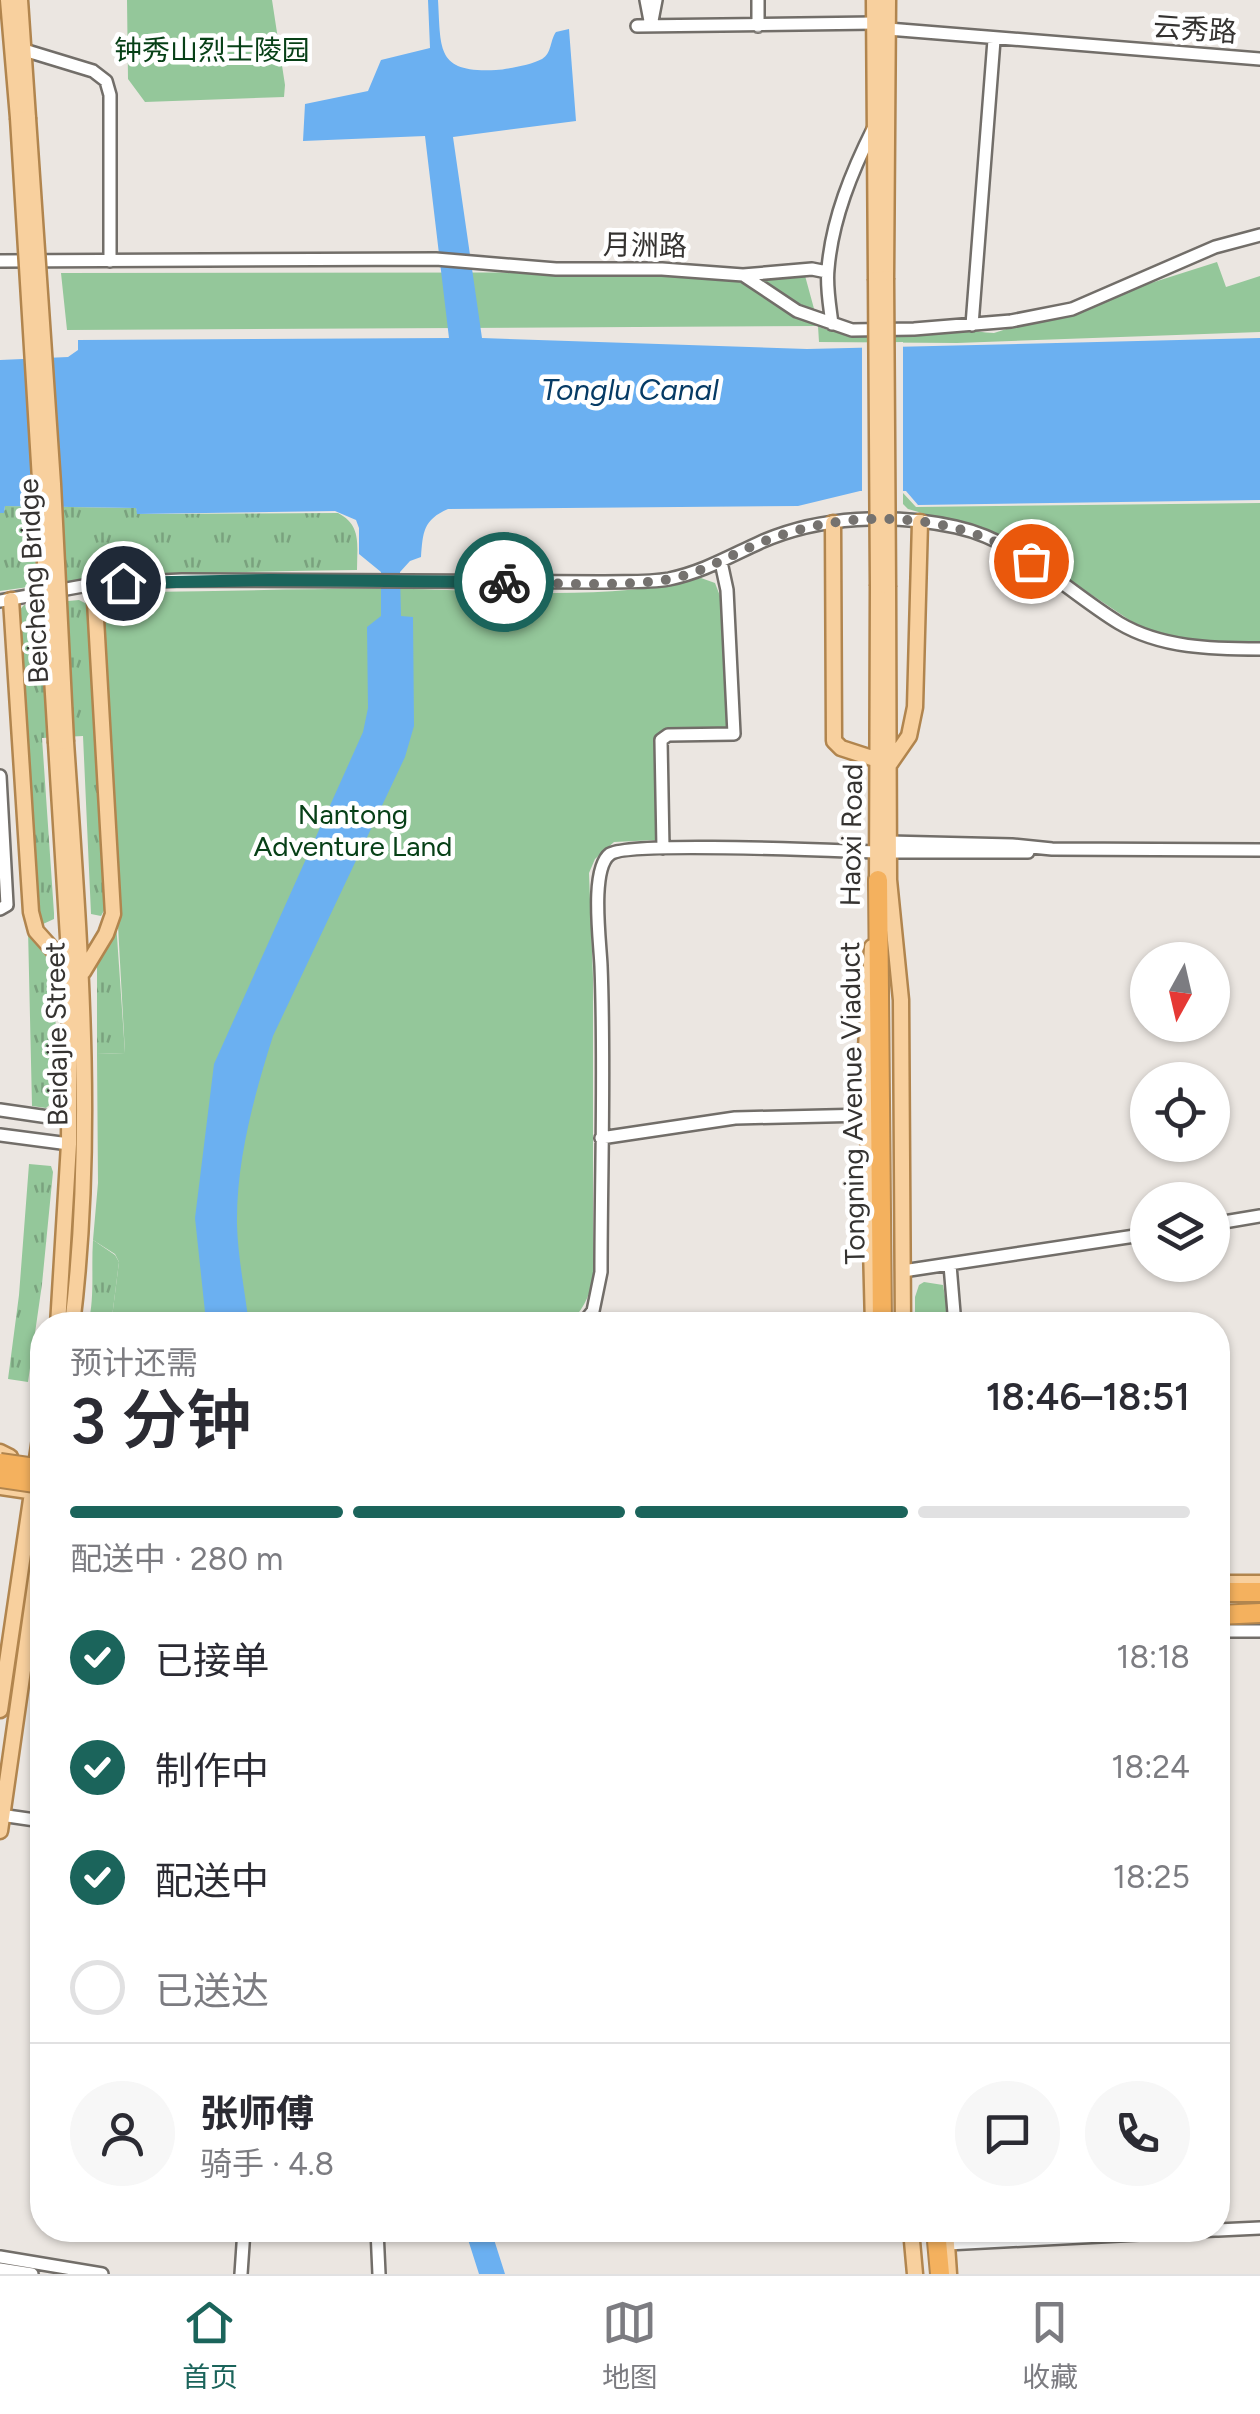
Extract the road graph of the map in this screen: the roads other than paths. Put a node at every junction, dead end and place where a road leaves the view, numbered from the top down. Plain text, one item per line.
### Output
1 (8, 0) edge
2 (20, 0) edge
3 (646, 0) edge
4 (656, 0) edge
5 (758, 0) edge
6 (874, 0) edge
7 (888, 0) edge
8 (637, 26) dead end
9 (651, 26) junction
10 (758, 26) junction
11 (881, 26) junction
12 (994, 40) junction
13 (12, 47) edge
14 (1260, 59) edge
15 (876, 123) junction
16 (1260, 235) edge
17 (0, 261) edge
18 (110, 261) junction
19 (827, 272) junction
20 (743, 275) junction
21 (881, 278) junction
22 (832, 324) junction
23 (972, 324) junction
24 (920, 522) junction
25 (833, 523) junction
26 (721, 562) junction
27 (94, 584) junction
28 (6, 601) edge
29 (1260, 649) edge
30 (61, 742) joint
31 (883, 763) junction
32 (0, 776) edge
33 (662, 848) junction
34 (885, 848) junction
35 (1260, 850) edge
36 (883, 880) junction
37 (114, 900) junction
38 (0, 909) edge
39 (72, 918) junction
40 (34, 922) junction
41 (76, 971) junction
42 (0, 1110) edge
43 (868, 1115) junction
44 (70, 1120) junction
45 (0, 1135) edge
46 (601, 1138) junction
47 (69, 1144) junction
48 (886, 1145) junction
49 (1260, 1216) edge
50 (1230, 1221) edge
51 (1130, 1237) edge
52 (950, 1265) junction
53 (902, 1271) junction
54 (59, 1312) edge
55 (73, 1312) edge
56 (593, 1312) edge
57 (873, 1312) edge
58 (882, 1312) edge
59 (892, 1312) edge
60 (903, 1312) edge
61 (955, 1312) edge
62 (2, 1456) edge
63 (30, 1462) edge
64 (0, 1478) edge
65 (0, 1487) edge
66 (30, 1487) edge
67 (30, 1489) edge
68 (30, 1541) edge
69 (1230, 1583) edge
70 (1260, 1583) edge
71 (1230, 1592) edge
72 (1260, 1592) edge
73 (1230, 1608) edge
74 (1260, 1612) edge
75 (1230, 1615) edge
76 (30, 1620) edge
77 (1230, 1631) edge
78 (1260, 1631) edge
79 (0, 1710) edge
80 (30, 1820) edge
81 (1, 1821) edge
82 (1260, 2228) edge
83 (1230, 2229) edge
84 (243, 2242) edge
85 (378, 2242) edge
86 (913, 2242) edge
87 (926, 2242) edge
88 (942, 2242) edge
89 (944, 2242) edge
90 (0, 2257) edge
91 (0, 2269) edge
92 (32, 2274) edge
93 (102, 2274) edge
94 (241, 2274) edge
95 (379, 2274) edge
96 (915, 2274) edge
97 (928, 2274) edge
98 (940, 2274) edge
99 (949, 2274) edge

1 - 13 main road
2 - 13 main road
3 - 9 street
4 - 9 street
5 - 10 street
6 - 11 main road
7 - 11 main road
8 - 9 street, 云秀路
9 - 10 street, 云秀路
10 - 11 street, 云秀路
11 - 12 street, 云秀路
11 - 15 main road
11 - 21 main road
12 - 14 street, 云秀路
12 - 23 street
13 - 18 street
13 - 30 main road, Beicheng Bridge, bridge
15 - 19 street
15 - 21 main road
16 - 23 street, 月洲路
17 - 18 street, 月洲路
18 - 20 street, 月洲路
19 - 20 street
19 - 22 street
20 - 22 street, 月洲路
21 - 31 main road, Haoxi Road, bridge
22 - 23 street, 月洲路
24 - 25 street
24 - 29 street
24 - 31 main road
25 - 26 street
25 - 31 main road
26 - 27 street
26 - 33 street
27 - 28 street
27 - 37 main road
28 - 40 main road
30 - 39 main road, Beidajie Street
31 - 34 main road, Haoxi Road
32 - 38 street
33 - 34 street
33 - 46 street
34 - 35 street
34 - 36 main road, Haoxi Road
36 - 43 main road, Haoxi Road
36 - 48 highway, Tongning Avenue Viaduct
36 - 53 main road, Haoxi Road
37 - 39 main road
37 - 41 main road
39 - 40 main road
39 - 41 main road, Beidajie Street
40 - 41 main road
41 - 44 main road, Beidajie Street
41 - 55 main road, Beidajie Street
42 - 44 street
43 - 46 street
43 - 57 main road, Haoxi Road
44 - 47 main road, Beidajie Street
45 - 47 street
46 - 56 street
47 - 54 main road, Beidajie Street
48 - 58 highway, Tongning Avenue Viaduct
48 - 59 highway, Tongning Avenue Viaduct
49 - 50 street
51 - 52 street
52 - 53 street
52 - 61 street
53 - 60 main road, Haoxi Road
62 - 63 highway, bridge
64 - 66 highway, bridge
65 - 67 main road
68 - 79 main road
69 - 70 main road
71 - 72 highway
73 - 74 highway
74 - 75 highway
76 - 81 main road
77 - 78 street
80 - 81 street
82 - 83 street
84 - 94 street
85 - 95 street
86 - 96 main road
87 - 97 highway
88 - 98 highway
89 - 99 main road
90 - 93 street
91 - 92 street

